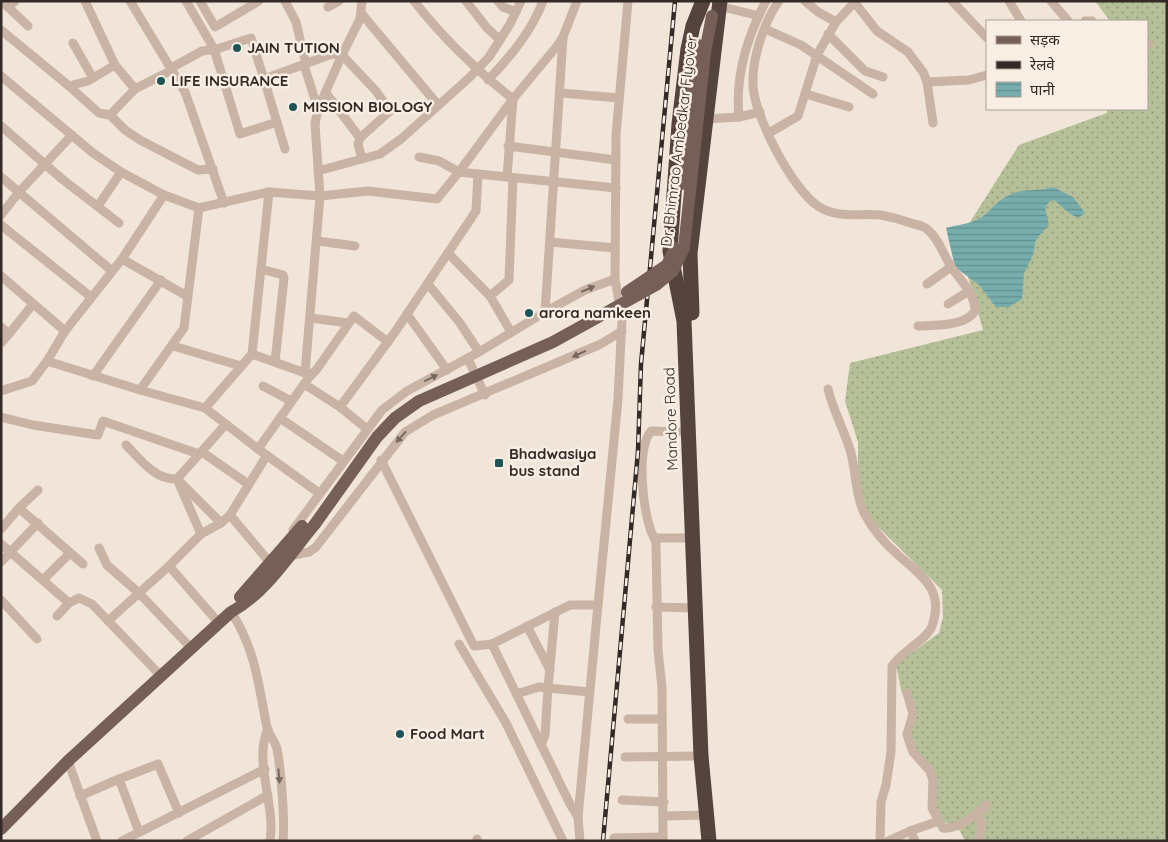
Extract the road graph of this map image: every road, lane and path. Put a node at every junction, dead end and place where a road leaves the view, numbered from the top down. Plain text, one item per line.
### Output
1 (85, 1) edge
2 (130, 1) edge
3 (186, 1) edge
4 (200, 1) edge
5 (259, 1) edge
6 (285, 1) edge
7 (339, 1) edge
8 (362, 1) edge
9 (414, 1) edge
10 (466, 1) edge
11 (498, 1) edge
12 (521, 1) edge
13 (543, 1) edge
14 (577, 1) edge
15 (628, 1) edge
16 (766, 1) edge
17 (779, 1) edge
18 (805, 1) edge
19 (952, 1) edge
20 (1008, 1) edge
21 (1051, 1) edge
22 (856, 2) edge
23 (8, 3) edge
24 (328, 7) dead end
25 (711, 7) edge
26 (516, 12) junction
27 (361, 14) junction
28 (759, 16) junction
29 (1020, 20) edge
30 (1067, 20) edge
31 (836, 22) junction
32 (28, 26) dead end
33 (765, 29) junction
34 (1, 30) edge
35 (828, 34) junction
36 (563, 37) junction
37 (986, 37) edge
38 (500, 40) junction
39 (73, 43) dead end
40 (214, 50) junction
41 (342, 55) junction
42 (817, 55) junction
43 (305, 64) junction
44 (115, 65) junction
45 (172, 69) junction
46 (476, 70) junction
47 (986, 75) edge
48 (1, 76) edge
49 (883, 77) dead end
50 (94, 78) junction
51 (264, 79) junction
52 (488, 80) junction
53 (928, 82) junction
54 (69, 86) junction
55 (135, 89) junction
56 (326, 93) junction
57 (561, 93) junction
58 (806, 94) junction
59 (873, 94) dead end
60 (618, 98) junction
61 (513, 99) junction
62 (438, 106) junction
63 (849, 107) dead end
64 (318, 109) junction
65 (760, 112) junction
66 (110, 115) junction
67 (739, 117) junction
68 (705, 119) junction
69 (277, 122) junction
70 (933, 123) dead end
71 (1, 126) edge
72 (769, 133) junction
73 (72, 135) junction
74 (360, 138) junction
75 (508, 146) junction
76 (285, 149) dead end
77 (556, 152) junction
78 (419, 157) dead end
79 (362, 159) junction
80 (616, 160) junction
81 (46, 164) junction
82 (213, 169) junction
83 (318, 171) junction
84 (121, 172) junction
85 (459, 172) junction
86 (478, 174) junction
87 (1, 177) edge
88 (510, 177) junction
89 (554, 182) junction
90 (616, 188) junction
91 (19, 192) junction
92 (269, 192) junction
93 (164, 195) junction
94 (320, 196) junction
95 (224, 203) junction
96 (98, 206) junction
97 (200, 208) junction
98 (1, 215) edge
99 (119, 223) dead end
100 (1, 225) edge
101 (318, 241) junction
102 (550, 242) junction
103 (355, 246) dead end
104 (615, 248) junction
105 (448, 253) junction
106 (122, 259) junction
107 (951, 267) junction
108 (261, 269) junction
109 (112, 271) junction
110 (1, 276) edge
111 (614, 279) junction
112 (161, 280) junction
113 (428, 284) junction
114 (927, 284) dead end
115 (969, 291) junction
116 (187, 296) junction
117 (490, 296) junction
118 (90, 297) junction
119 (33, 304) junction
120 (948, 304) dead end
121 (545, 312) junction
122 (407, 314) junction
123 (311, 318) junction
124 (348, 323) junction
125 (918, 326) dead end
126 (1, 327) edge
127 (65, 331) junction
128 (622, 331) junction
129 (511, 332) junction
130 (9, 334) junction
131 (388, 342) junction
132 (1, 343) edge
133 (173, 346) junction
134 (480, 352) junction
135 (252, 354) junction
136 (468, 359) junction
137 (47, 361) junction
138 (275, 362) junction
139 (241, 366) junction
140 (447, 370) junction
141 (308, 374) junction
142 (93, 376) junction
143 (304, 384) junction
144 (263, 386) dead end
145 (828, 388) dead end
146 (140, 390) junction
147 (1, 391) edge
148 (485, 394) junction
149 (292, 401) junction
150 (340, 407) junction
151 (205, 408) junction
152 (1, 417) edge
153 (280, 418) junction
154 (226, 424) junction
155 (367, 429) junction
156 (690, 432) junction
157 (126, 445) dead end
158 (258, 449) junction
159 (200, 453) junction
160 (268, 455) junction
161 (381, 460) junction
162 (343, 461) junction
163 (177, 479) junction
164 (248, 484) junction
165 (38, 490) dead end
166 (319, 493) junction
167 (19, 508) junction
168 (230, 515) junction
169 (221, 523) junction
170 (38, 524) junction
171 (1, 529) edge
172 (201, 534) junction
173 (655, 538) junction
174 (693, 538) junction
175 (1, 544) edge
176 (99, 548) dead end
177 (288, 550) junction
178 (11, 552) junction
179 (70, 553) junction
180 (1, 562) edge
181 (83, 564) dead end
182 (271, 564) junction
183 (169, 566) junction
184 (44, 580) junction
185 (139, 593) junction
186 (1, 600) edge
187 (69, 602) junction
188 (598, 605) junction
189 (656, 606) junction
190 (696, 608) junction
191 (231, 612) junction
192 (554, 612) junction
193 (57, 616) dead end
194 (108, 622) junction
195 (219, 623) junction
196 (527, 626) junction
197 (37, 639) dead end
198 (459, 644) dead end
199 (492, 644) junction
200 (191, 648) junction
201 (550, 670) junction
202 (161, 676) junction
203 (548, 688) junction
204 (589, 692) junction
205 (907, 693) dead end
206 (516, 694) junction
207 (661, 718) junction
208 (628, 719) dead end
209 (268, 729) junction
210 (541, 745) junction
211 (701, 756) junction
212 (625, 757) dead end
213 (662, 758) junction
214 (68, 761) junction
215 (265, 769) junction
216 (119, 779) junction
217 (268, 795) junction
218 (80, 796) junction
219 (622, 800) dead end
220 (664, 802) junction
221 (986, 805) dead end
222 (179, 813) junction
223 (978, 813) junction
224 (706, 815) junction
225 (664, 816) junction
226 (578, 817) junction
227 (939, 821) junction
228 (1, 829) edge
229 (910, 831) junction
230 (139, 832) junction
231 (614, 838) dead end
232 (635, 839) edge
233 (663, 839) edge
234 (97, 841) edge
235 (122, 841) edge
236 (187, 841) edge
237 (270, 841) edge
238 (283, 841) edge
239 (563, 841) edge
240 (580, 841) edge
241 (709, 841) edge
242 (718, 841) edge
243 (880, 841) edge
244 (888, 841) edge
245 (916, 841) edge
246 (978, 841) edge

1 - 44 street
2 - 45 street
3 - 40 street
4 - 5 street
6 - 43 street
7 - 24 street
8 - 27 street
9 - 46 street
10 - 38 street
11 - 26 street
12 - 26 street
13 - 52 street
14 - 36 street
15 - 60 street
16 - 28 street
17 - 33 street
18 - 31 street
19 - 37 street
20 - 29 street
21 - 30 street
22 - 31 street
22 - 53 street
23 - 32 street
25 - 28 street
25 - 68 highway, Mandore Road
25 - 156 highway, Mandore Road
25 - 177 main road, Dr. Bhimrao Ambedkar Flyover, bridge
26 - 38 street
27 - 41 street
27 - 62 street
28 - 67 street
31 - 35 street
33 - 42 street
33 - 65 street
34 - 54 street
35 - 42 street
35 - 49 street
36 - 57 street
36 - 61 street
38 - 46 street
39 - 50 street
40 - 45 street
40 - 51 street
40 - 69 street
41 - 43 street
41 - 56 street
41 - 74 street
42 - 58 street
42 - 59 street
43 - 51 street
43 - 64 street
44 - 50 street
44 - 55 street
45 - 55 street
45 - 82 street
46 - 52 street
46 - 62 street
47 - 53 street
48 - 73 street
50 - 54 street
51 - 69 street
52 - 61 street
53 - 70 street
54 - 66 street
55 - 66 street
56 - 64 street
56 - 74 street
57 - 60 street
57 - 77 street
58 - 63 street
58 - 72 street
60 - 80 street
61 - 75 street
61 - 85 street
62 - 79 street
64 - 83 street
65 - 67 street
65 - 72 street
66 - 82 street
67 - 68 street
68 - 242 highway, Mandore Road
69 - 76 street
71 - 81 street
72 - 107 street
73 - 81 street
73 - 84 street
74 - 79 street
75 - 77 street
75 - 88 street
77 - 80 street
77 - 89 street
78 - 85 street
79 - 83 street
80 - 90 street
81 - 91 street
81 - 96 street
82 - 95 street
83 - 94 street
84 - 93 street
84 - 96 street
85 - 86 street
85 - 94 street
86 - 88 street
86 - 105 street
87 - 91 street
88 - 89 street
88 - 117 street
89 - 90 street
89 - 102 street
90 - 104 street
91 - 98 street
91 - 109 street
92 - 94 street
92 - 95 street
92 - 108 street
93 - 97 street
93 - 106 street
94 - 101 street
95 - 97 street
96 - 99 street
97 - 116 street
100 - 118 street
101 - 103 street
101 - 123 street
102 - 104 street
102 - 121 street
104 - 111 street
105 - 113 street
105 - 117 street
106 - 109 street
106 - 112 street
107 - 114 street
107 - 115 street
108 - 135 street
108 - 138 street
109 - 118 street
110 - 119 street
121 -> 111 street
111 - 128 street
112 - 116 street
112 - 142 street
113 - 122 street
113 - 134 street
115 - 120 street
115 - 125 street
116 - 133 street
117 - 129 street
118 - 127 street
119 - 127 street
119 - 130 street
121 - 129 street
122 - 131 street
122 - 140 street
123 - 124 street
123 - 141 street
124 - 131 street
124 - 141 street
126 - 130 street
127 - 137 street
128 -> 148 street
128 - 188 street
129 - 134 street
130 - 132 street
131 - 150 street
133 - 139 street
133 - 146 street
134 - 136 street
135 - 138 street
135 - 139 street
136 - 140 street
136 - 148 street
137 - 142 street
137 - 147 street
138 - 141 street
139 - 151 street
155 -> 140 street
141 - 143 street
142 - 146 street
143 - 149 street
143 - 150 street
144 - 149 street
145 - 243 street
146 - 151 street
148 -> 161 street
149 - 153 street
150 - 155 street
151 - 154 street
152 - 159 street
153 - 158 street
153 - 162 street
154 - 158 street
154 - 159 street
155 - 162 street
156 - 173 street
156 - 174 highway, Mandore Road
157 - 163 street
158 - 160 street
159 - 163 street
159 - 164 street
160 - 164 street
160 - 166 street
161 - 177 street
161 - 199 street
162 - 166 street
163 - 169 street
163 - 172 street
164 - 168 street
165 - 167 street
166 - 177 street
167 - 170 street
167 - 171 street
168 - 169 street
168 - 182 street
169 - 172 street
170 - 178 street
170 - 179 street
172 - 183 street
173 - 174 street
173 - 189 street
174 - 190 highway, Mandore Road
175 - 178 street
176 - 185 street
177 - 182 main road
177 - 191 main road
178 - 180 street
178 - 184 street
179 - 181 street
179 - 184 street
182 - 191 main road
183 - 185 street
183 - 195 street
184 - 187 street
185 - 194 street
185 - 200 street
186 - 197 street
187 - 193 street
187 - 194 street
188 - 192 street
188 - 204 street
189 - 190 street
189 - 207 street
190 - 211 highway, Mandore Road
191 - 195 main road
191 - 209 street
192 - 196 street
192 - 201 street
194 - 202 street
195 - 200 main road
196 - 199 street
196 - 201 street
198 - 239 street
199 - 206 street
200 - 202 main road
201 - 203 street
202 - 214 main road
203 - 204 street
203 - 206 street
203 - 210 street
204 - 226 street
205 - 227 street
206 - 210 street
207 - 208 street
207 - 213 street
209 - 215 street
209 -> 238 street
210 - 226 street
211 - 213 street
211 - 224 highway, Mandore Road
212 - 213 street
213 - 220 street
214 - 218 street
214 - 228 main road
215 - 217 street
215 - 222 street
216 - 218 street
216 - 222 street
216 - 230 street
217 - 236 street
217 - 237 street
218 - 234 street
219 - 220 street
220 - 225 street
221 - 223 street
222 - 230 street
223 - 227 street
223 - 246 street
224 - 225 street
224 - 241 highway, Mandore Road
225 - 233 street
226 - 240 street
227 - 229 street
229 - 244 street
229 - 245 street
230 - 235 street
231 - 232 street
232 - 233 street

